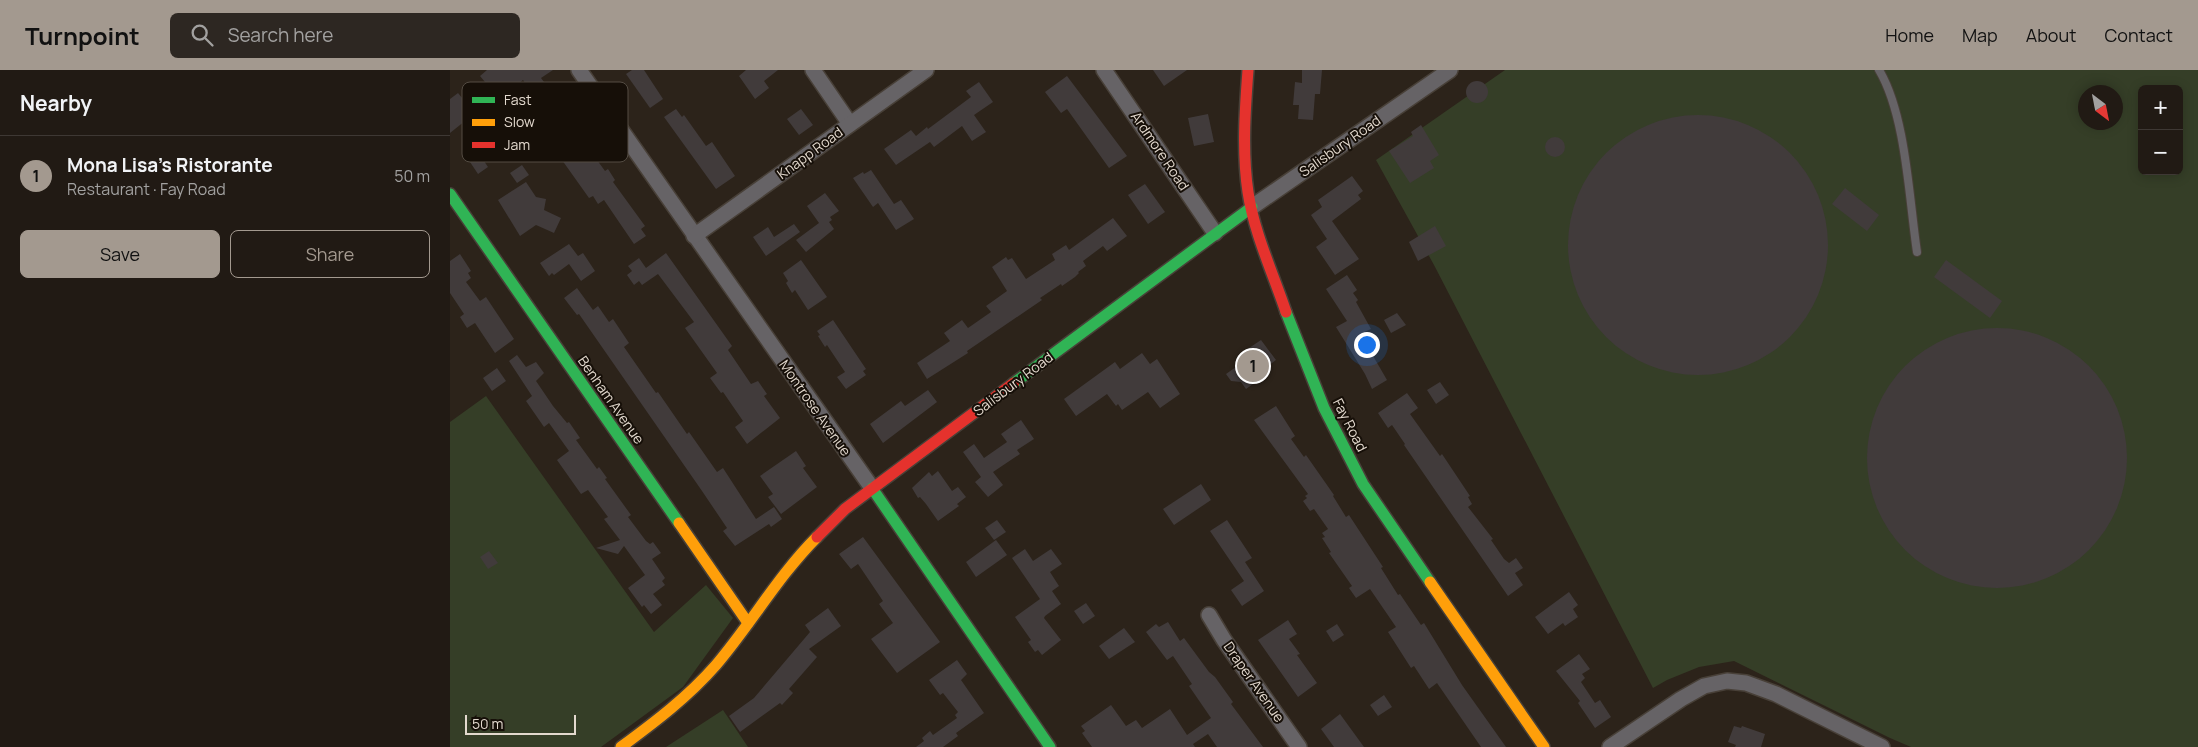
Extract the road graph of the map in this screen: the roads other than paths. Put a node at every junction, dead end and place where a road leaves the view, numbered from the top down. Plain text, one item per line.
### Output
1 (579, 70) edge
2 (813, 70) edge
3 (926, 70) edge
4 (1104, 70) edge
5 (1248, 70) edge
6 (1450, 70) edge
7 (1879, 70) edge
8 (587, 82) edge
9 (850, 124) junction
10 (628, 141) edge
11 (450, 194) edge
12 (1252, 207) junction
13 (1215, 233) junction
14 (694, 236) junction
15 (1917, 252) dead end
16 (872, 488) junction
17 (1210, 615) dead end
18 (748, 622) junction
19 (620, 747) edge
20 (1050, 747) edge
21 (1299, 747) edge
22 (1544, 747) edge
23 (1610, 747) edge
24 (1882, 747) edge

1 - 8 street, Montrose Avenue
2 - 9 street
3 - 9 street, Knapp Road
4 - 13 street, Ardmore Road
5 - 12 street, Fay Road
6 - 12 street, Salisbury Road
7 - 15 lane
9 - 14 street, Knapp Road
10 - 14 street, Montrose Avenue
11 - 18 street, Benham Avenue
12 - 13 street, Salisbury Road
12 - 22 street, Fay Road
13 - 16 street, Salisbury Road
14 - 16 street, Montrose Avenue
16 - 18 street, Salisbury Road
16 - 20 street, Montrose Avenue
17 - 21 street, Draper Avenue
18 - 19 street, Salisbury Road
23 - 24 street

